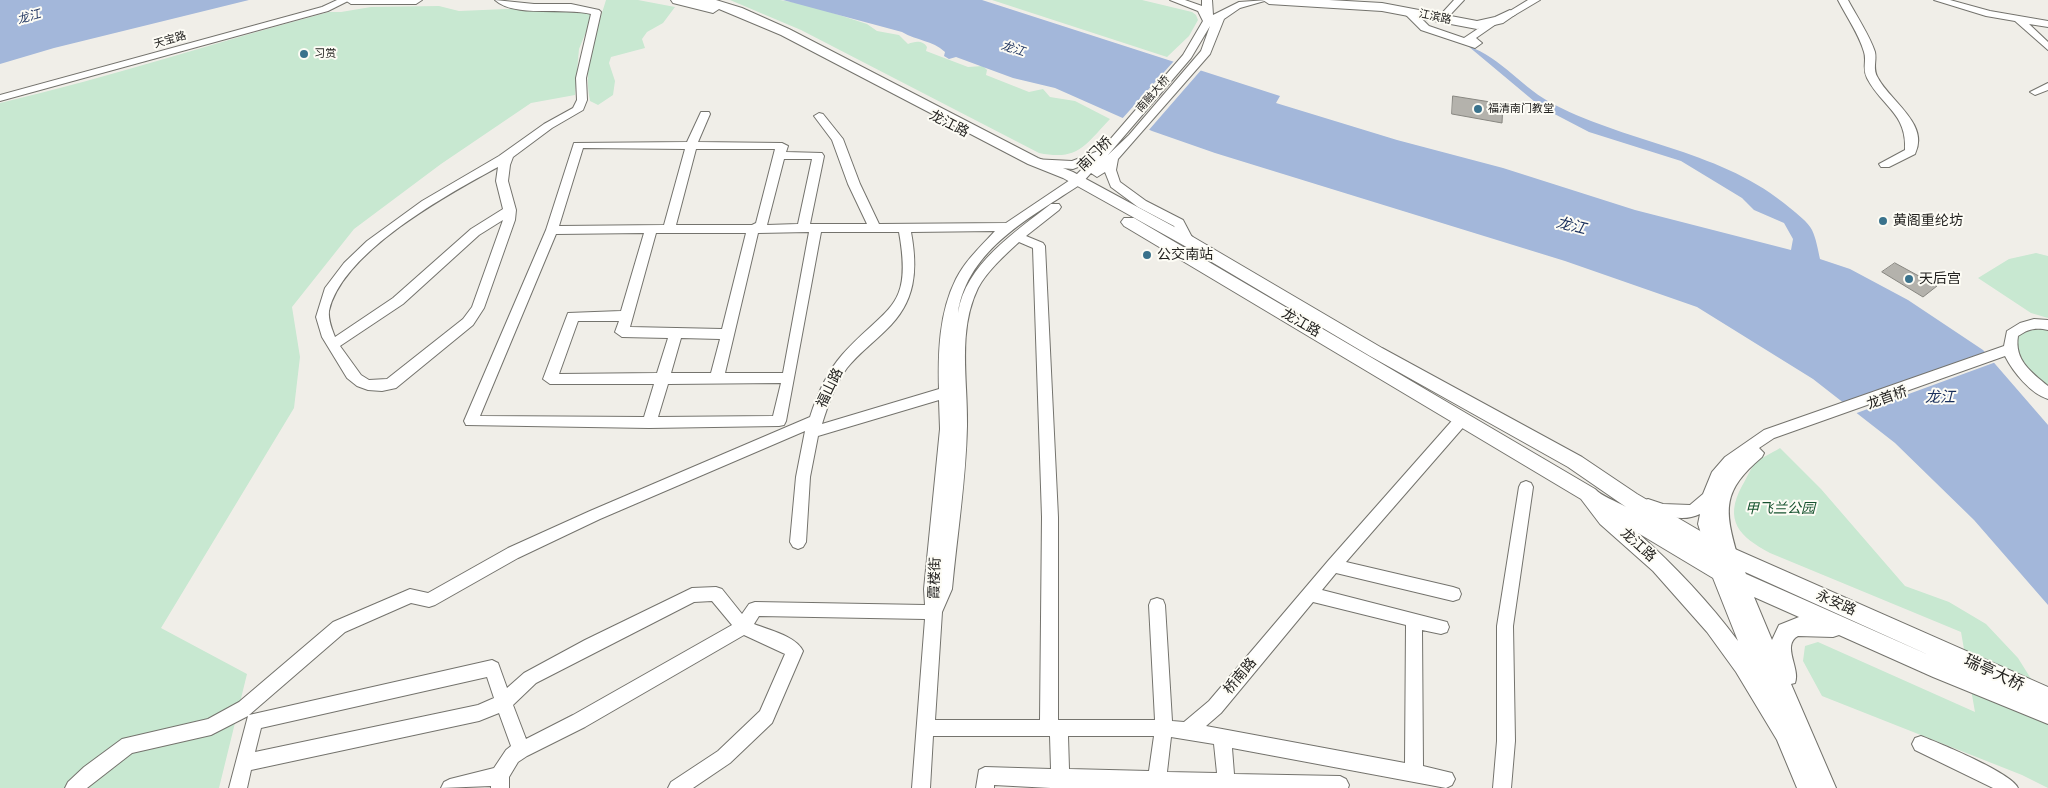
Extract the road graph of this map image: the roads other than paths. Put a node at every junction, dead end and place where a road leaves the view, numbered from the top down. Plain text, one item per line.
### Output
1 (337, 0) edge
2 (345, 0) edge
3 (351, 0) edge
4 (416, 0) edge
5 (500, 0) edge
6 (677, 0) edge
7 (703, 0) edge
8 (1175, 0) edge
9 (1207, 0) edge
10 (1216, 0) edge
11 (1263, 0) edge
12 (1269, 0) edge
13 (1357, 0) edge
14 (1459, 0) edge
15 (1516, 0) edge
16 (1535, 0) edge
17 (1842, 0) edge
18 (1939, 0) edge
19 (1953, 0) edge
20 (1383, 3) edge
21 (1407, 11) junction
22 (1506, 11) junction
23 (1446, 14) junction
24 (2018, 20) junction
25 (2048, 20) edge
26 (1212, 22) junction
27 (1494, 22) junction
28 (2048, 24) edge
29 (2048, 47) edge
30 (2048, 86) edge
31 (2034, 92) dead end
32 (0, 97) edge
33 (705, 114) dead end
34 (819, 116) dead end
35 (1120, 132) joint
36 (1133, 137) joint
37 (693, 146) junction
38 (509, 154) junction
39 (779, 155) junction
40 (1108, 155) junction
41 (1033, 161) junction
42 (1885, 164) dead end
43 (1077, 186) junction
44 (510, 210) junction
45 (803, 228) junction
46 (816, 228) junction
47 (876, 228) junction
48 (904, 228) junction
49 (753, 229) junction
50 (552, 230) junction
51 (651, 230) junction
52 (669, 230) junction
53 (1013, 232) junction
54 (1188, 241) junction
55 (626, 316) junction
56 (2048, 325) edge
57 (676, 333) junction
58 (729, 334) junction
59 (334, 344) junction
60 (2001, 353) junction
61 (661, 378) junction
62 (717, 378) junction
63 (789, 378) junction
64 (945, 393) junction
65 (2048, 394) edge
66 (1462, 419) junction
67 (649, 423) junction
68 (813, 427) junction
69 (1771, 436) junction
70 (1526, 487) dead end
71 (1588, 494) junction
72 (1709, 498) junction
73 (1630, 500) junction
74 (798, 542) dead end
75 (1712, 548) junction
76 (1333, 566) junction
77 (1730, 569) junction
78 (1309, 594) junction
79 (1453, 594) dead end
80 (1157, 605) dead end
81 (934, 612) junction
82 (1414, 620) junction
83 (743, 627) junction
84 (1441, 627) dead end
85 (1855, 632) junction
86 (1941, 648) joint
87 (1940, 670) joint
88 (2048, 698) edge
89 (503, 703) junction
90 (1790, 706) junction
91 (2048, 714) edge
92 (924, 728) junction
93 (1164, 728) junction
94 (1054, 729) junction
95 (1187, 731) junction
96 (1785, 733) junction
97 (1222, 737) junction
98 (1921, 744) dead end
99 (521, 750) junction
100 (1336, 759) junction
101 (242, 763) junction
102 (1414, 773) junction
103 (1446, 778) dead end
104 (500, 781) edge
105 (1060, 783) edge
106 (1155, 784) edge
107 (1227, 785) edge
108 (1341, 786) edge
109 (682, 787) edge
110 (74, 788) edge
111 (238, 788) edge
112 (450, 788) edge
113 (921, 788) edge
114 (985, 788) edge
115 (1502, 788) edge
116 (1808, 788) edge
117 (1825, 788) edge
118 (2009, 788) edge

1 - 32 street, 天宝路
2 - 32 street, 天宝路
3 - 4 main road
5 - 38 street
6 - 43 main road, 龙江路
7 - 41 main road, 龙江路
8 - 26 street
9 - 26 street
10 - 26 street
11 - 26 street
12 - 20 main road, 江滨路
13 - 20 main road, 江滨路
14 - 23 street
15 - 22 street
16 - 22 street
17 - 42 street
18 - 24 street
19 - 25 street
20 - 21 main road, 江滨路
20 - 23 main road, 江滨路
21 - 27 main road, 江滨路
21 - 27 street
22 - 23 main road, 江滨路
22 - 27 main road, 江滨路
24 - 28 street
24 - 29 street
26 - 35 street, 南融大桥
26 - 36 street, 南融大桥
30 - 31 street
33 - 37 street
34 - 47 street
35 - 40 street, 南门桥
36 - 40 street, 南门桥
37 - 39 street
37 - 50 street
37 - 52 street
38 - 44 street
38 - 59 street
39 - 45 street
39 - 49 street
40 - 41 street
40 - 43 street, 南门桥
40 - 54 street
41 - 43 main road, 龙江路
43 - 53 street, 霞楼街
43 - 54 main road, 龙江路
43 - 66 main road, 龙江路
44 - 59 street
44 - 59 street
45 - 46 street
45 - 49 street
46 - 47 street
46 - 63 street
47 - 48 street
48 - 53 street
48 - 68 street, 福山路
49 - 52 street
49 - 58 street
50 - 51 street
50 - 67 street
51 - 52 street
51 - 55 street
53 - 64 street, 霞楼街
53 - 81 street, 霞楼街
53 - 94 street
54 - 73 main road, 龙江路
55 - 57 street
55 - 61 street
56 - 60 street
57 - 58 street
57 - 61 street
58 - 62 street
60 - 65 street
60 - 69 street, 龙首桥
61 - 62 street
61 - 67 street
62 - 63 street
63 - 67 street
64 - 68 street
64 - 81 street, 霞楼街
66 - 71 main road, 龙江路
66 - 76 street, 桥南路
68 - 74 street, 福山路
68 - 110 street
69 - 72 street
69 - 77 street
70 - 115 street
71 - 77 main road
71 - 96 main road, 龙江路
72 - 73 street
72 - 75 street
73 - 75 main road, 龙江路
75 - 77 main road
76 - 78 street, 桥南路
76 - 79 street
77 - 85 main road, 永安路
77 - 86 main road, 永安路
77 - 90 main road
77 - 96 main road
78 - 82 street
78 - 95 street, 桥南路
80 - 93 street
81 - 83 street
81 - 92 street
82 - 84 street
82 - 102 street
83 - 89 street
83 - 99 street
83 - 109 street
85 - 87 main road, 永安路
85 - 90 main road
86 - 88 main road, 瑞亭大桥
87 - 91 main road, 瑞亭大桥
89 - 99 street
89 - 101 street
89 - 101 street
90 - 117 main road
92 - 94 street
92 - 113 street
93 - 94 street
93 - 95 street
93 - 106 street
94 - 105 street
95 - 97 street
96 - 116 main road, 龙江路
97 - 100 street
97 - 107 street
98 - 118 street
99 - 104 street
100 - 102 street
100 - 108 street
101 - 111 street
102 - 103 street
104 - 112 street
105 - 106 street
105 - 114 street
106 - 107 street
107 - 108 street

